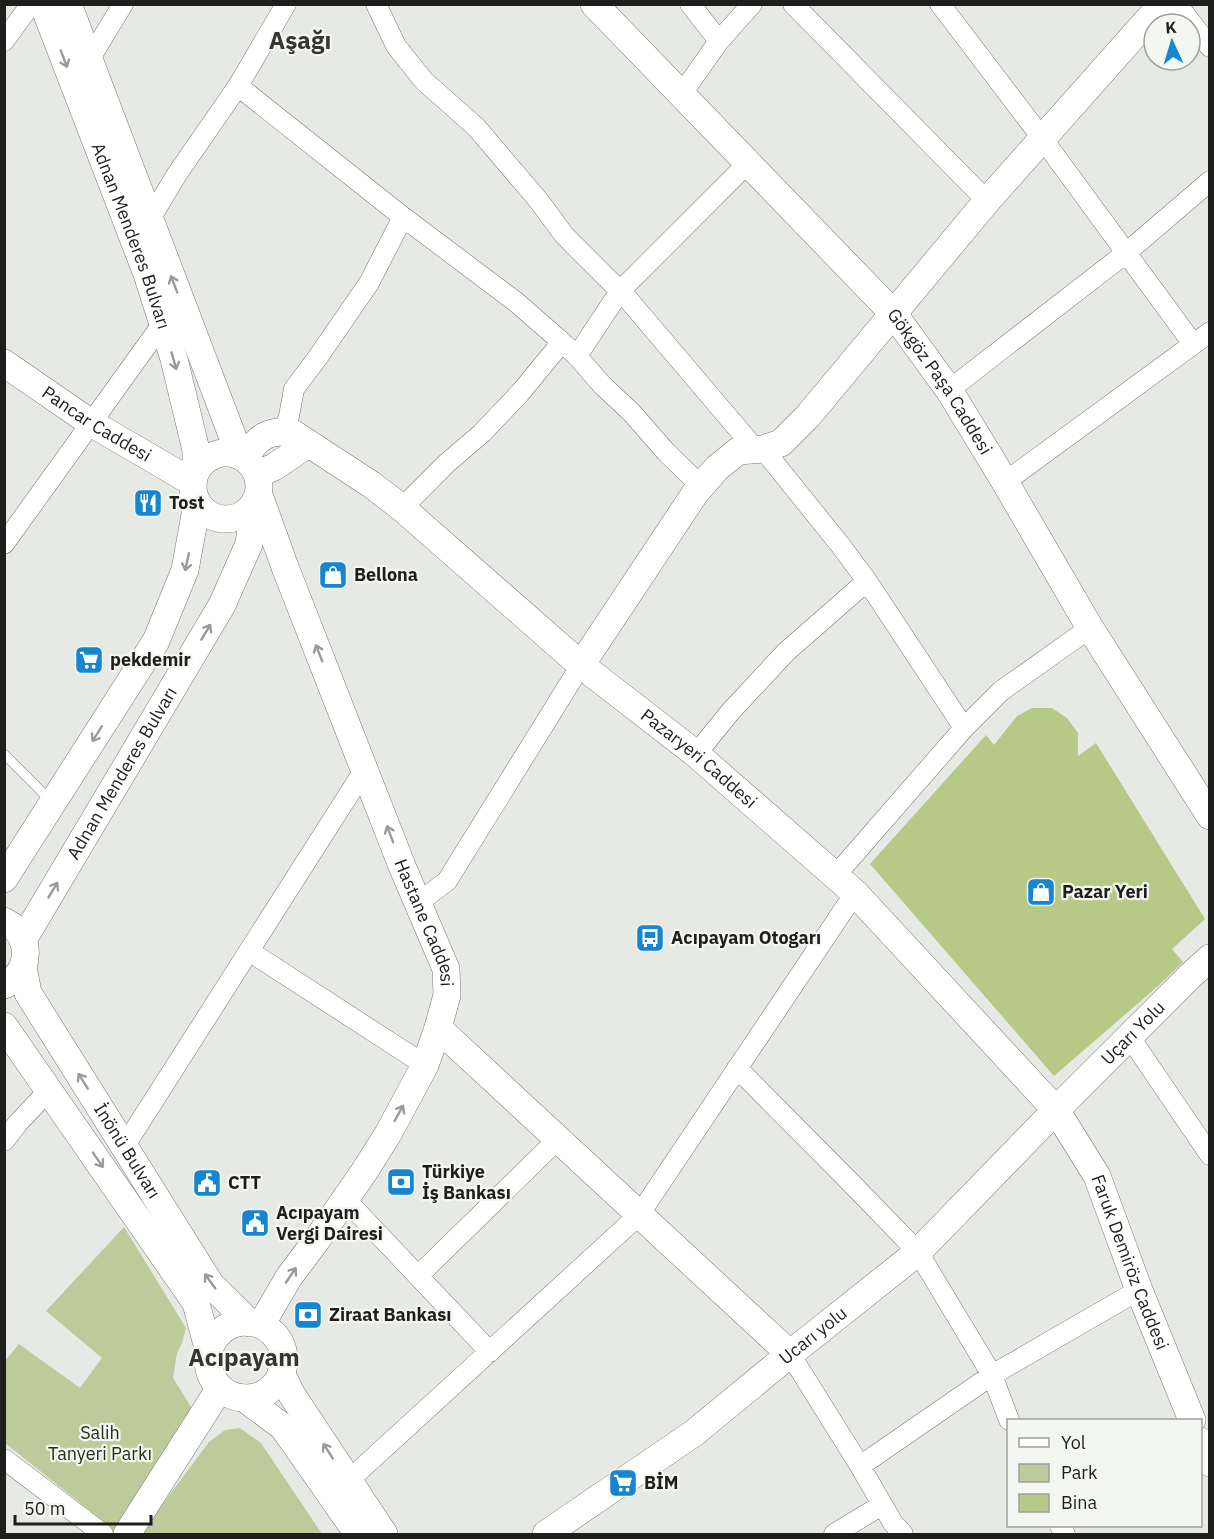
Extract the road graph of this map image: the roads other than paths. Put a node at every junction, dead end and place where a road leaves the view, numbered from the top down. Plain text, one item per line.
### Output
1 (32, 4) edge
2 (43, 4) edge
3 (68, 4) edge
4 (123, 4) edge
5 (286, 4) edge
6 (376, 4) edge
7 (594, 4) edge
8 (690, 4) edge
9 (752, 4) edge
10 (793, 4) edge
11 (940, 4) edge
12 (1162, 4) edge
13 (1177, 4) edge
14 (4, 41) edge
15 (719, 42) junction
16 (1209, 47) edge
17 (89, 60) junction
18 (238, 86) junction
19 (681, 94) junction
20 (1042, 138) junction
21 (747, 164) junction
22 (1209, 181) edge
23 (987, 201) junction
24 (403, 218) junction
25 (150, 219) junction
26 (1126, 253) junction
27 (620, 291) junction
28 (893, 313) junction
29 (162, 323) junction
30 (1209, 332) edge
31 (562, 342) junction
32 (1193, 344) junction
33 (577, 356) junction
34 (4, 363) edge
35 (948, 390) junction
36 (91, 423) junction
37 (283, 432) junction
38 (308, 444) junction
39 (759, 449) junction
40 (251, 477) junction
41 (1005, 482) junction
42 (195, 486) junction
43 (701, 486) junction
44 (402, 508) junction
45 (4, 544) edge
46 (867, 581) junction
47 (1090, 628) junction
48 (581, 665) junction
49 (964, 728) junction
50 (4, 754) edge
51 (696, 754) junction
52 (364, 769) junction
53 (53, 803) junction
54 (1209, 816) edge
55 (4, 879) edge
56 (845, 884) junction
57 (418, 903) junction
58 (4, 921) edge
59 (23, 940) junction
60 (249, 951) junction
61 (1209, 958) edge
62 (14, 976) edge
63 (4, 1026) edge
64 (438, 1028) junction
65 (1129, 1036) junction
66 (425, 1065) junction
67 (737, 1068) junction
68 (49, 1090) junction
69 (1056, 1110) junction
70 (558, 1139) junction
71 (4, 1141) edge
72 (124, 1147) junction
73 (1209, 1155) edge
74 (345, 1199) junction
75 (639, 1215) junction
76 (918, 1252) junction
77 (418, 1276) junction
78 (1139, 1290) junction
79 (256, 1324) junction
80 (209, 1352) junction
81 (490, 1352) junction
82 (790, 1354) junction
83 (282, 1373) junction
84 (992, 1375) junction
85 (232, 1393) junction
86 (1009, 1419) edge
87 (1192, 1419) edge
88 (1202, 1446) edge
89 (4, 1458) edge
90 (1209, 1463) edge
91 (860, 1466) junction
92 (348, 1481) junction
93 (882, 1504) junction
94 (103, 1534) edge
95 (128, 1534) edge
96 (358, 1534) edge
97 (384, 1534) edge
98 (546, 1534) edge
99 (834, 1534) edge
100 (903, 1534) edge

1 - 14 street
2 -> 29 street, Adnan Menderes Bulvarı
3 - 17 street, Adnan Menderes Bulvarı
4 - 17 street
5 - 18 street
6 - 27 street
7 - 19 street, Gökgöz Paşa Caddesi
8 - 15 street
9 - 15 street
10 - 23 street
11 - 20 street
12 - 20 street
13 - 16 street
15 - 19 street
17 - 25 street, Adnan Menderes Bulvarı
18 - 24 street
18 - 25 street
19 - 21 street, Gökgöz Paşa Caddesi
20 - 23 street
20 - 26 street
21 - 27 street
21 - 28 street, Gökgöz Paşa Caddesi
22 - 26 street
23 - 28 street
24 - 31 street
24 - 37 street
40 -> 25 street, Adnan Menderes Bulvarı
26 - 32 street
26 - 35 street
27 - 33 street
27 - 39 street
28 - 35 street, Gökgöz Paşa Caddesi
28 - 39 street
29 - 36 street
29 -> 42 street, Adnan Menderes Bulvarı
30 - 32 street
31 - 33 street
31 - 44 street
32 - 41 street
33 - 43 street
34 - 36 street, Pancar Caddesi
35 - 41 street, Gökgöz Paşa Caddesi
36 - 42 street, Pancar Caddesi
36 - 45 street
37 - 38 street, Pazaryeri Caddesi
37 - 40 street
38 - 40 street
38 - 44 street, Pazaryeri Caddesi
39 - 43 street
39 - 46 street
40 - 42 street
40 - 42 street
52 -> 40 street, Hastane Caddesi
59 -> 40 street, Adnan Menderes Bulvarı
41 - 47 street, Gökgöz Paşa Caddesi
42 -> 53 street, Adnan Menderes Bulvarı
43 - 48 street
44 - 48 street, Pazaryeri Caddesi
46 - 49 street
46 - 51 street
47 - 49 street
47 - 54 street, Gökgöz Paşa Caddesi
48 - 51 street, Pazaryeri Caddesi
48 - 57 street
49 - 56 street
50 - 53 lane
51 - 56 street, Pazaryeri Caddesi
57 -> 52 street, Hastane Caddesi
52 - 60 street
53 - 55 street, Adnan Menderes Bulvarı
56 - 67 street
56 - 69 street, Pazaryeri Caddesi
57 - 64 street, Hastane Caddesi
58 - 59 street
59 - 62 street, İnönü Bulvarı
60 - 66 street
60 - 72 street
61 - 65 street, Uçarı Yolu
72 -> 62 street, İnönü Bulvarı
63 - 68 street, İnönü Bulvarı
64 - 66 street, Hastane Caddesi
64 - 70 street
65 - 69 street, Uçarı Yolu
65 - 73 street
74 -> 66 street, Hastane Caddesi
67 - 75 street
67 - 76 street
68 - 71 street
68 -> 80 street, İnönü Bulvarı
69 - 76 street, Ucarı yolu
69 - 78 street, Faruk Demiröz Caddesi
70 - 75 street
70 - 77 street
79 -> 72 street, İnönü Bulvarı
74 - 77 street
79 -> 74 street, Hastane Caddesi
75 - 81 street
75 - 82 street
76 - 82 street, Ucarı yolu
76 - 84 street
77 - 81 street
78 - 84 street
78 - 87 street, Faruk Demiröz Caddesi
79 - 80 street
79 - 83 street
80 - 85 street
81 - 92 street
82 - 91 street
82 - 98 street, Ucarı yolu
83 - 85 street
92 -> 83 street
84 - 86 street
84 - 91 street
85 - 95 street
85 - 96 street
88 - 90 street
89 - 94 street
91 - 93 street
92 - 97 street
93 - 99 street
93 - 100 street

